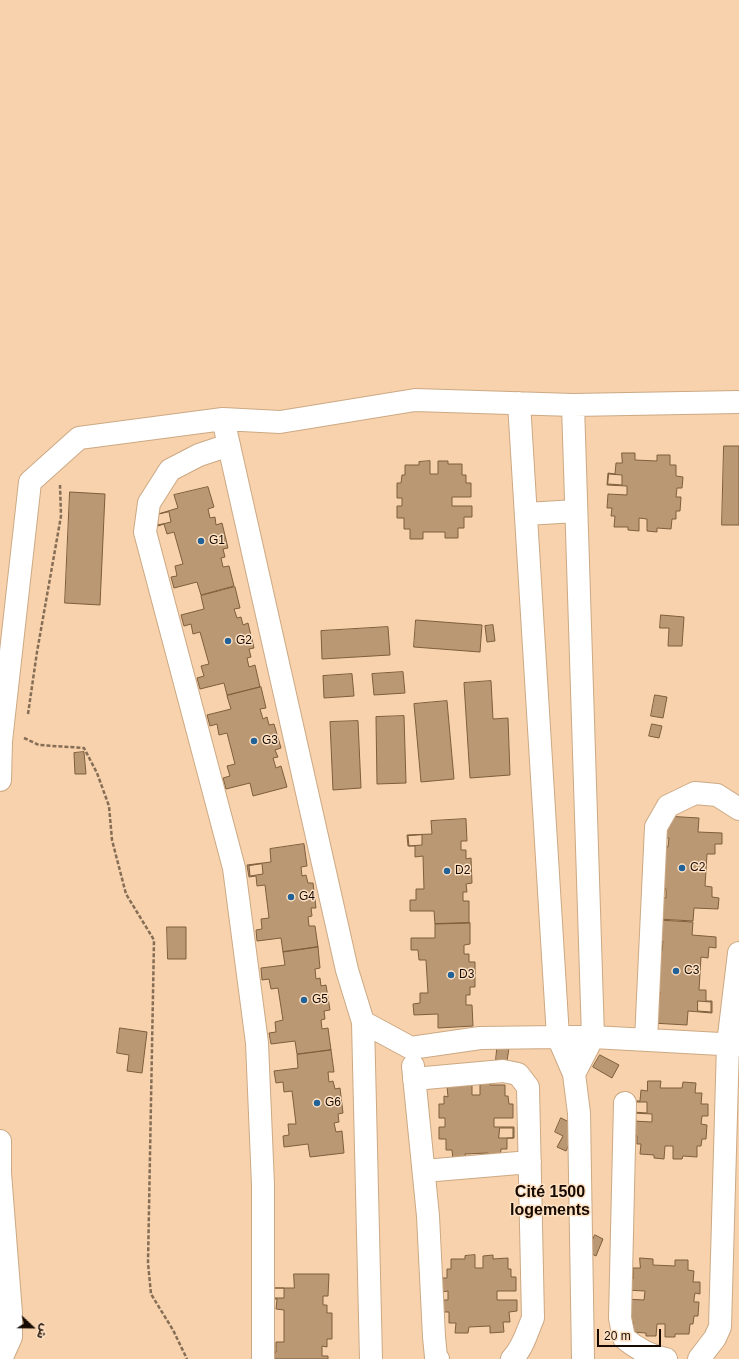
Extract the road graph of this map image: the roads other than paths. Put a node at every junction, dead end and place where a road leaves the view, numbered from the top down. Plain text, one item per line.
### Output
1 (739, 402) edge
2 (519, 404) junction
3 (573, 405) junction
4 (223, 420) junction
5 (229, 445) junction
6 (576, 511) junction
7 (526, 514) junction
8 (0, 741) edge
9 (0, 780) edge
10 (739, 809) edge
11 (739, 952) edge
12 (363, 1022) junction
13 (558, 1037) junction
14 (593, 1037) junction
15 (646, 1040) junction
16 (734, 1044) edge
17 (411, 1048) junction
18 (574, 1074) junction
19 (414, 1079) junction
20 (625, 1103) dead end
21 (0, 1140) edge
22 (530, 1162) junction
23 (424, 1171) junction
24 (0, 1358) edge
25 (263, 1359) edge
26 (371, 1359) edge
27 (438, 1359) edge
28 (512, 1359) edge
29 (583, 1359) edge
30 (666, 1359) edge
31 (699, 1359) edge

1 - 3 street
2 - 3 street
2 - 4 street
2 - 7 street
3 - 6 street
4 - 5 street
4 - 8 street
5 - 12 street
5 - 25 street
6 - 7 street
6 - 14 street
7 - 13 street
8 - 9 street
10 - 15 street
11 - 16 street
12 - 17 street
12 - 26 street
13 - 14 street
13 - 17 street
13 - 18 street
14 - 15 street
14 - 18 street
15 - 16 street
16 - 31 street
17 - 19 street
18 - 29 street
19 - 22 street
19 - 23 street
20 - 30 street
21 - 24 street
22 - 23 street
22 - 28 street
23 - 27 street

